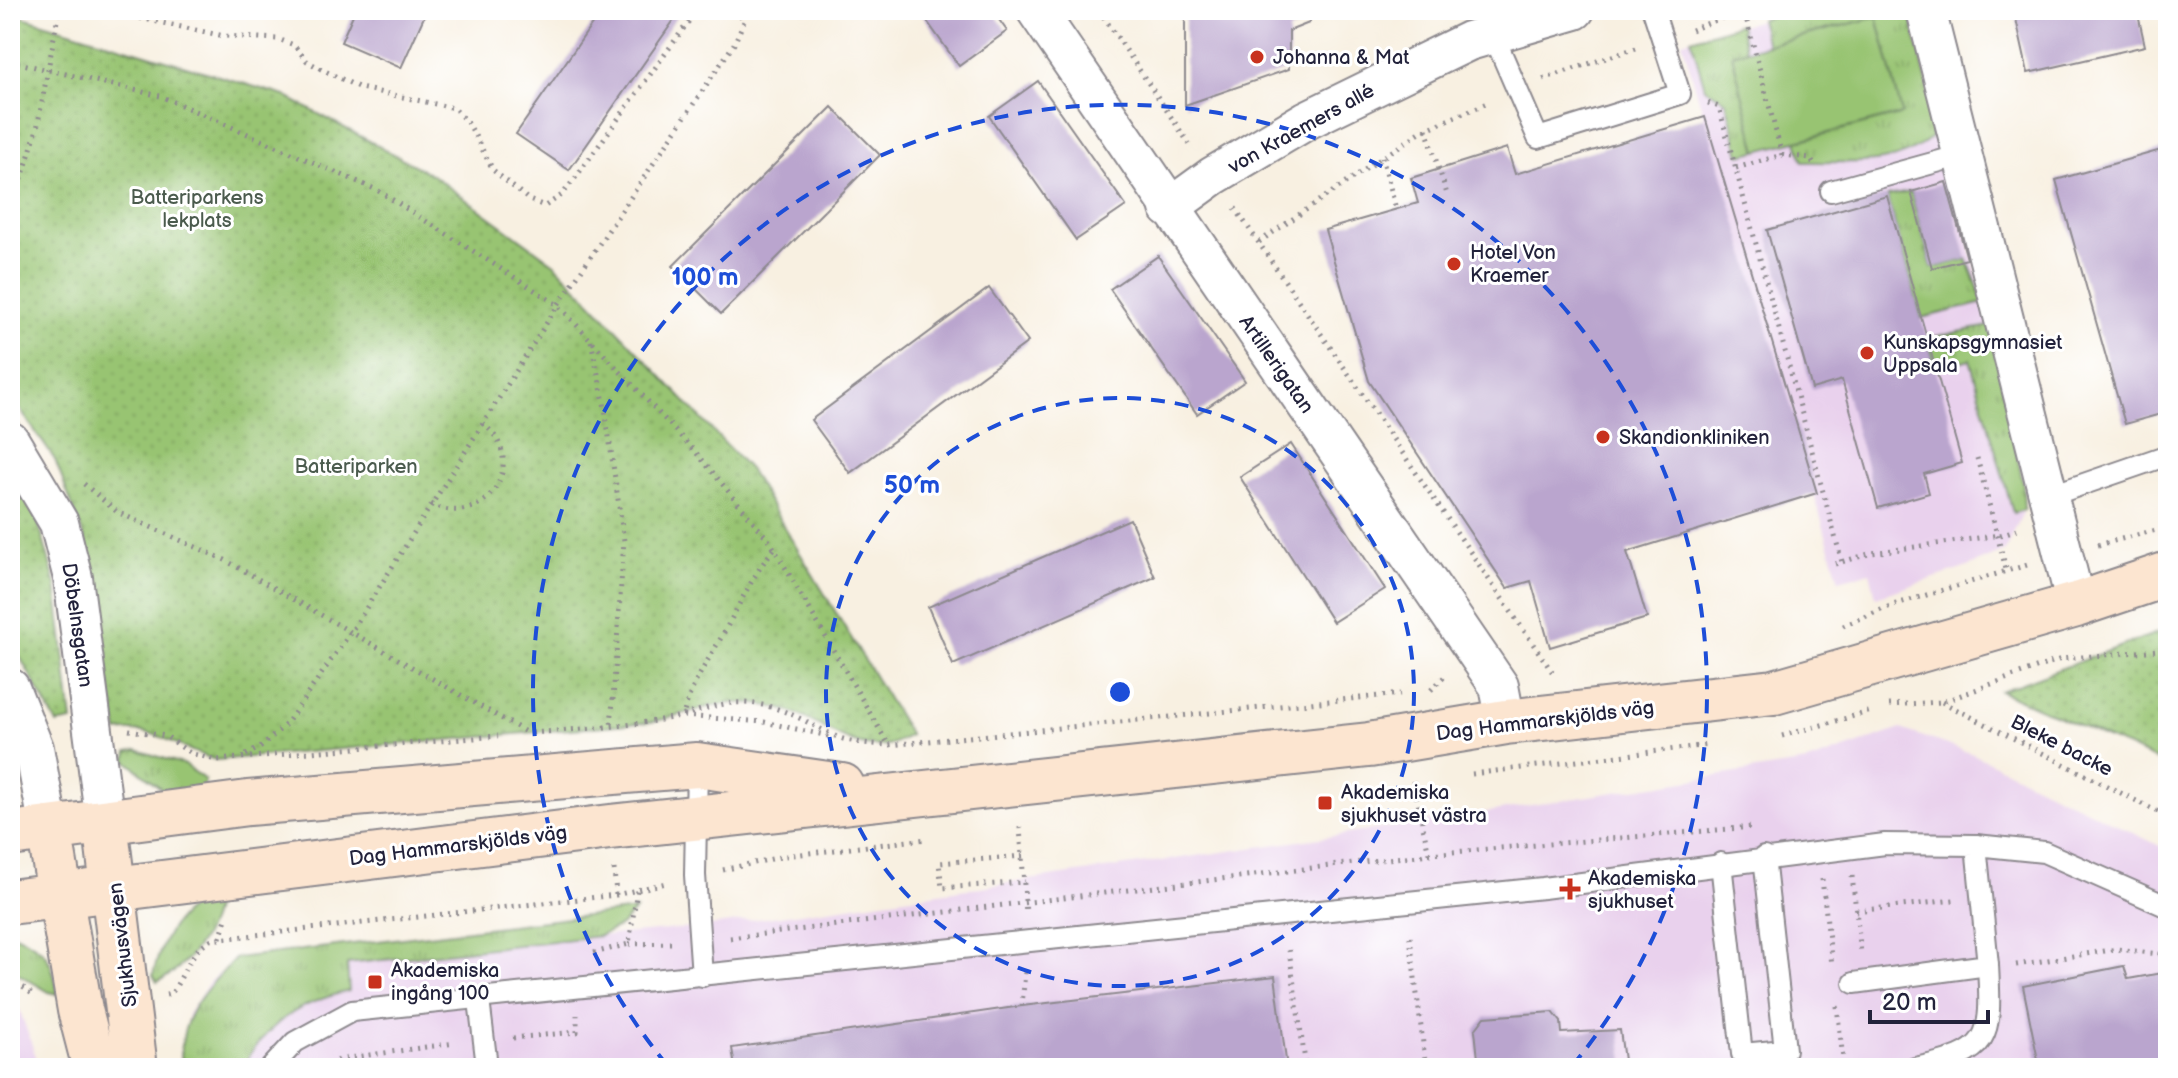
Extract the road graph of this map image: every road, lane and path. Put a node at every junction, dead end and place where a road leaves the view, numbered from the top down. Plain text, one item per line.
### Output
1 (59, 10) edge
2 (101, 10) edge
3 (697, 10) edge
4 (734, 10) edge
5 (749, 10) edge
6 (1036, 10) edge
7 (1099, 10) edge
8 (1575, 10) edge
9 (1653, 10) edge
10 (1744, 10) edge
11 (1926, 10) edge
12 (745, 20) junction
13 (1493, 34) junction
14 (10, 61) edge
15 (47, 69) junction
16 (1680, 94) junction
17 (1426, 129) dead end
18 (1962, 155) junction
19 (1382, 157) dead end
20 (1736, 168) junction
21 (1213, 176) junction
22 (1831, 191) dead end
23 (1447, 194) dead end
24 (1169, 208) junction
25 (1396, 209) dead end
26 (10, 218) edge
27 (558, 305) junction
28 (590, 340) junction
29 (482, 423) junction
30 (10, 441) edge
31 (2168, 455) edge
32 (1977, 458) dead end
33 (76, 477) dead end
34 (431, 504) junction
35 (2055, 523) junction
36 (2168, 527) edge
37 (2000, 535) junction
38 (774, 549) junction
39 (2007, 571) junction
40 (2168, 574) edge
41 (2076, 605) junction
42 (351, 632) junction
43 (1828, 632) dead end
44 (2168, 649) edge
45 (1571, 675) dead end
46 (1555, 677) junction
47 (10, 688) edge
48 (1942, 702) junction
49 (1503, 704) junction
50 (529, 734) dead end
51 (837, 737) dead end
52 (1773, 737) dead end
53 (889, 745) dead end
54 (1710, 745) dead end
55 (242, 757) dead end
56 (697, 765) junction
57 (608, 774) junction
58 (1460, 775) dead end
59 (1428, 779) dead end
60 (1413, 781) junction
61 (1397, 783) dead end
62 (907, 795) junction
63 (2168, 817) edge
64 (696, 818) junction
65 (105, 822) junction
66 (1036, 825) dead end
67 (610, 827) junction
68 (1020, 827) junction
69 (1756, 827) dead end
70 (1004, 829) dead end
71 (30, 832) edge
72 (942, 837) dead end
73 (1976, 845) junction
74 (1429, 854) junction
75 (1023, 856) junction
76 (1764, 857) junction
77 (1721, 863) junction
78 (695, 875) junction
79 (1852, 875) dead end
80 (116, 887) junction
81 (60, 895) junction
82 (616, 895) junction
83 (1955, 900) dead end
84 (10, 902) edge
85 (2168, 907) edge
86 (1856, 911) junction
87 (1410, 937) dead end
88 (697, 942) junction
89 (629, 944) dead end
90 (1289, 950) dead end
91 (2168, 955) edge
92 (1862, 957) dead end
93 (1988, 965) junction
94 (702, 976) junction
95 (10, 978) edge
96 (1854, 983) dead end
97 (479, 1000) junction
98 (129, 1001) junction
99 (80, 1010) junction
100 (486, 1058) dead end
101 (95, 1068) edge
102 (135, 1068) edge
103 (271, 1068) edge
104 (1306, 1068) edge
105 (1426, 1068) edge
106 (1915, 1068) edge

1 - 15 path
2 - 3 path
4 - 12 path
5 - 12 path
6 - 24 street, Artillerigatan
7 - 21 path
8 - 13 street, von Kraemers allé
9 - 16 lane
10 - 20 path
11 - 18 street
12 - 27 path
13 - 16 lane
13 - 21 street, von Kraemers allé
14 - 15 path
15 - 26 path
15 - 27 path
16 - 20 path
17 - 23 path
18 - 22 lane
18 - 35 street
19 - 25 path
20 - 37 path
21 - 24 street, von Kraemers allé
21 - 46 path
24 - 49 street, Artillerigatan
27 - 28 path
27 - 29 path
28 - 38 path
28 - 57 path
29 - 34 path
29 - 34 path
30 - 65 street, Döbelnsgatan
31 - 35 lane
32 - 37 path
33 - 42 path
34 - 42 path
35 - 36 path
35 - 37 path
35 - 39 path
35 - 41 street
37 - 39 path
38 - 51 path
38 - 53 path
39 - 43 path
40 - 41 street, Dag Hammarskjölds väg
41 - 49 street, Dag Hammarskjölds väg
42 - 50 path
42 - 55 path
44 - 48 path
45 - 46 path
46 - 49 path
47 - 71 street
48 - 52 path
48 - 63 path, Bleke backe
49 - 62 street, Dag Hammarskjölds väg
54 - 58 path
56 - 57 street, Dag Hammarskjölds väg
56 - 62 street, Dag Hammarskjölds väg
56 - 64 lane
57 - 65 street, Dag Hammarskjölds väg
59 - 60 path
60 - 61 path
60 - 74 path
62 - 64 street, Dag Hammarskjölds väg
64 - 67 street, Dag Hammarskjölds väg
64 - 78 lane
65 - 71 street, Dag Hammarskjölds väg
65 - 80 street, Sjukhusvägen
66 - 68 path
67 - 80 street, Dag Hammarskjölds väg
67 - 82 path
68 - 70 path
68 - 75 path
69 - 74 path
71 - 81 street
72 - 78 path
73 - 76 lane
73 - 85 lane
73 - 93 lane
74 - 88 path
75 - 75 path
76 - 77 lane
76 - 77 lane
77 - 94 lane
78 - 82 path
78 - 88 lane
79 - 86 path
80 - 81 street, Dag Hammarskjölds väg
80 - 98 street, Sjukhusvägen
81 - 84 street, Dag Hammarskjölds väg
81 - 99 street
82 - 98 path
83 - 86 path
86 - 92 path
87 - 105 path
88 - 89 path
88 - 94 lane
90 - 104 path
91 - 93 path
93 - 96 lane
93 - 106 lane
94 - 97 lane
95 - 99 path
97 - 100 lane
97 - 103 lane
98 - 102 street, Sjukhusvägen
99 - 101 street

